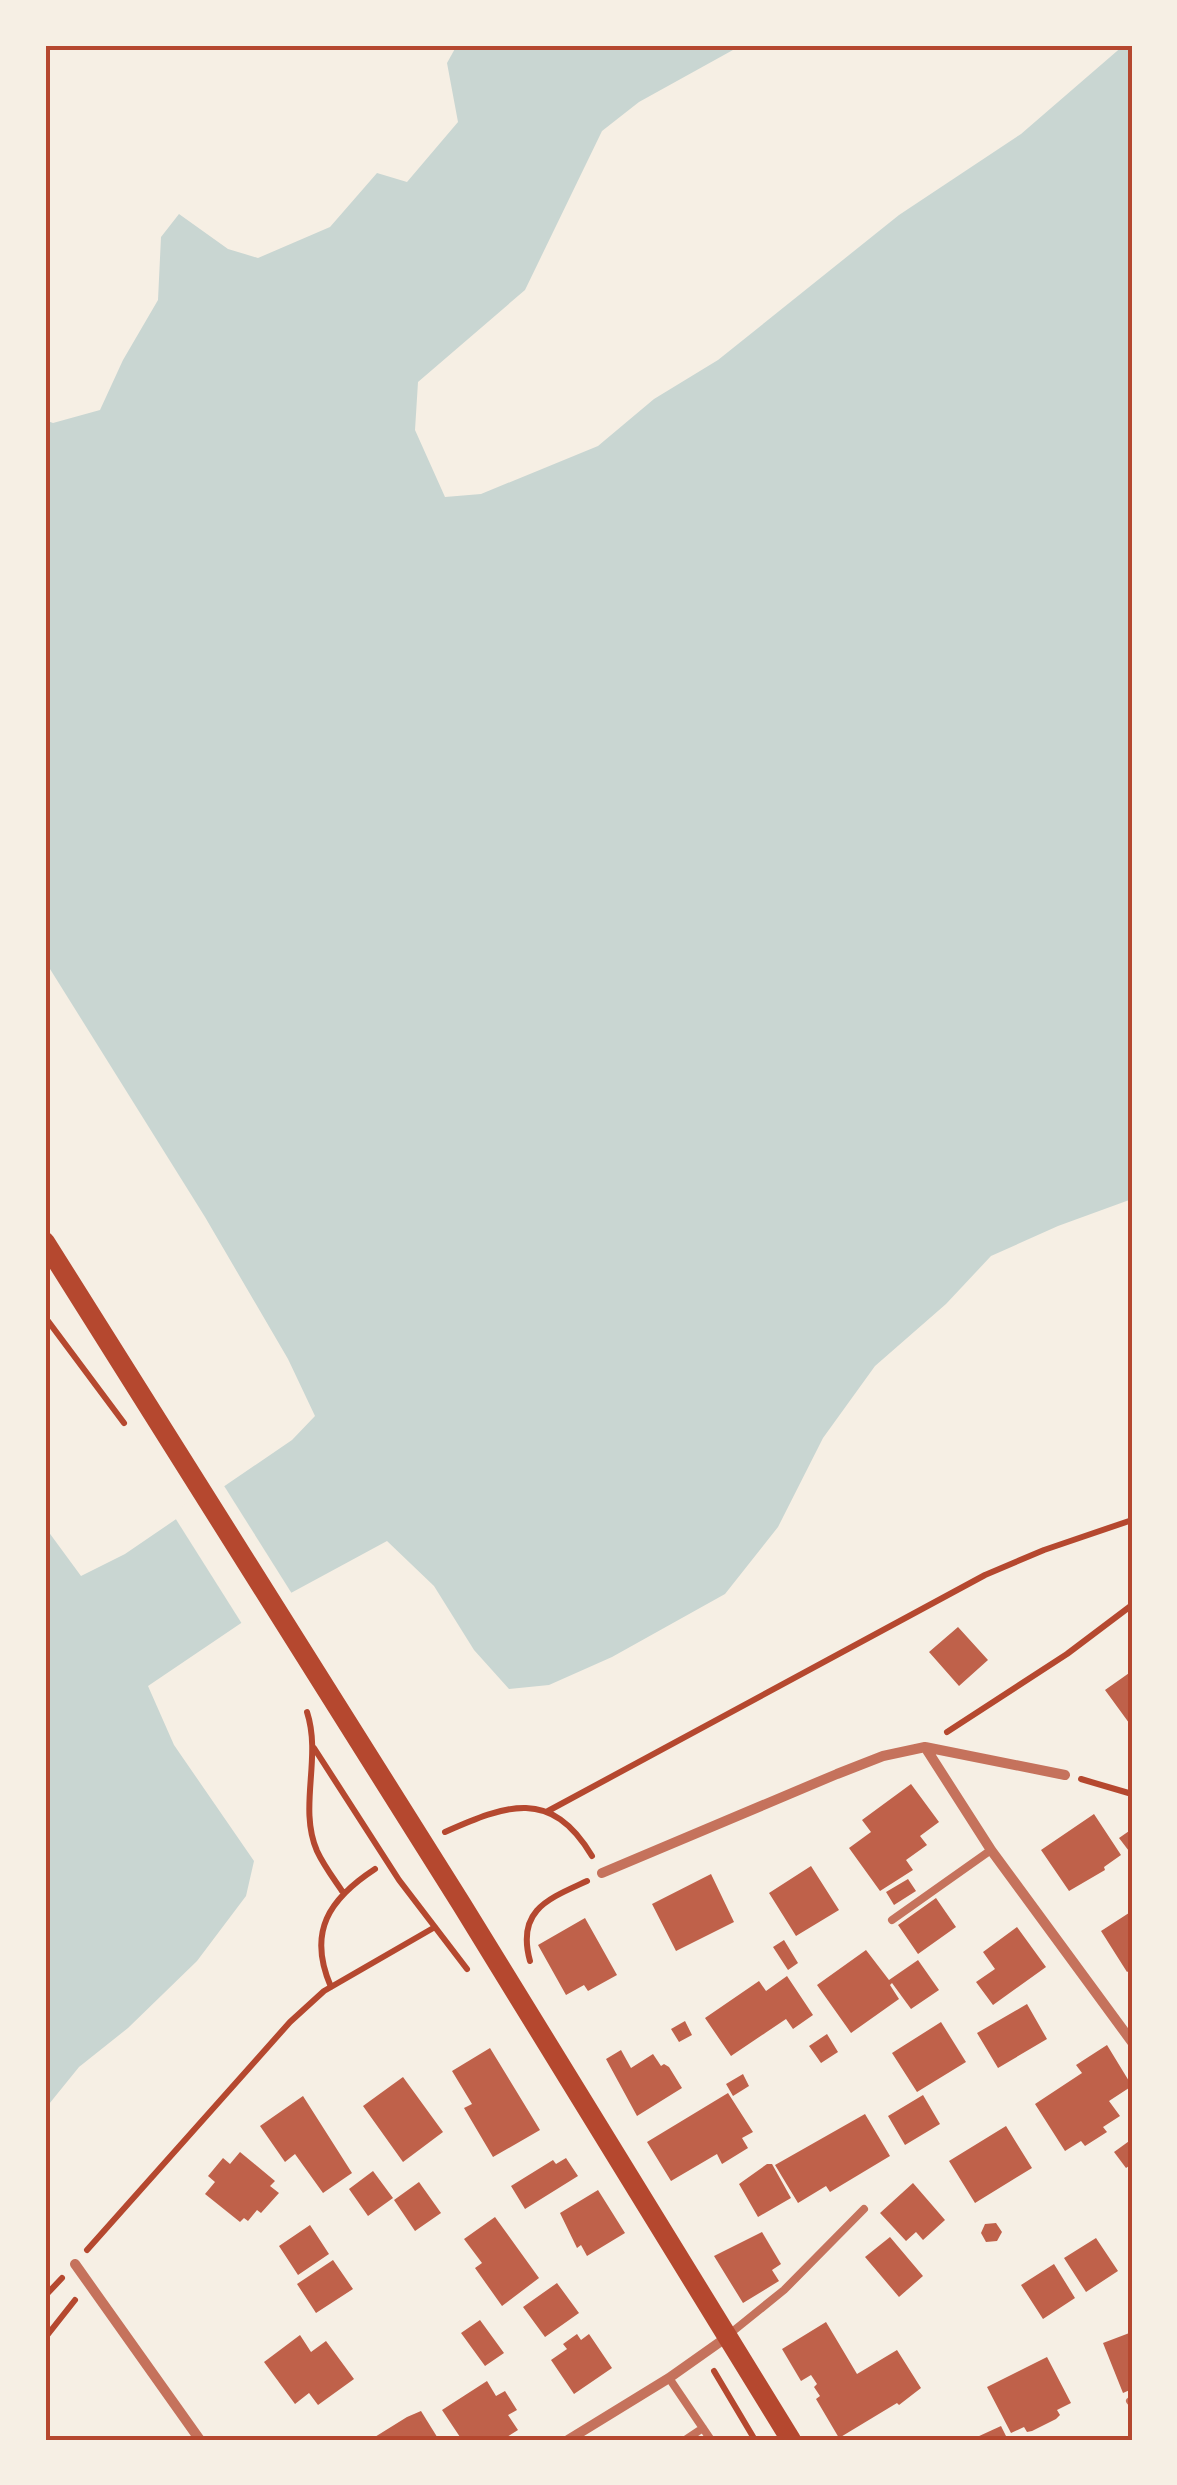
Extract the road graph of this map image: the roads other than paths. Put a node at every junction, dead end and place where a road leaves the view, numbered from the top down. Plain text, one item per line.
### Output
1 (45, 1242) edge
2 (925, 1747) junction
3 (1065, 1775) road end
4 (991, 1850) junction
5 (602, 1874) road end
6 (892, 1920) dead end
7 (1132, 2042) edge
8 (864, 2208) dead end
9 (75, 2264) road end
10 (728, 2336) junction
11 (670, 2378) junction
12 (703, 2428) junction
13 (200, 2440) edge
14 (568, 2440) edge
15 (685, 2440) edge
16 (711, 2440) edge
17 (791, 2440) edge

1 - 10 main road
2 - 3 street
2 - 4 street
2 - 5 street
4 - 6 lane
4 - 7 street
8 - 10 lane
9 - 13 street
10 - 11 street
10 - 17 main road
11 - 12 lane
11 - 14 street
12 - 15 lane
12 - 16 lane

